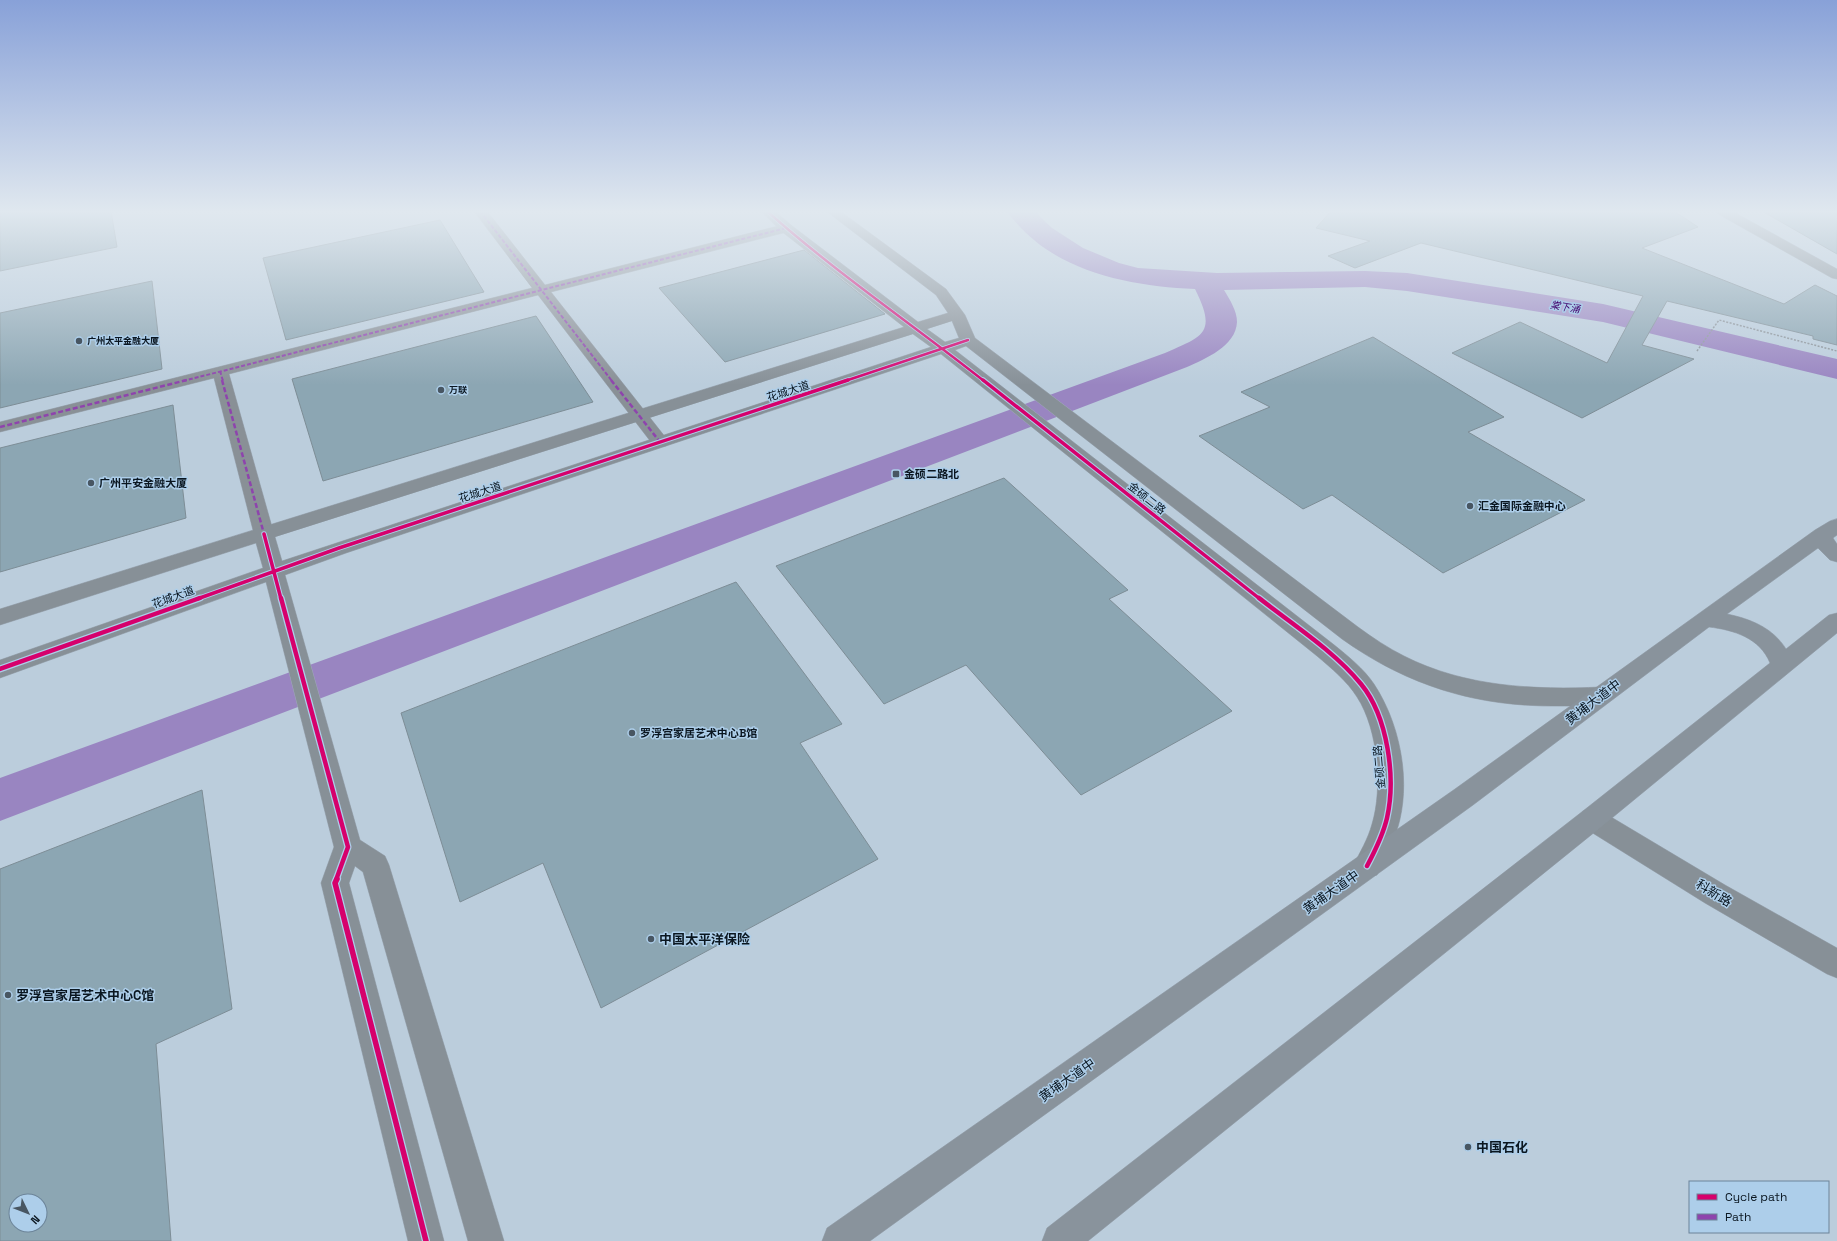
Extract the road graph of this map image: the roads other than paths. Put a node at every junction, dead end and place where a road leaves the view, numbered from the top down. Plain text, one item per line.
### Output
1 (525, 269) edge
2 (625, 269) edge
3 (839, 269) edge
4 (912, 269) edge
5 (1826, 269) edge
6 (1837, 275) edge
7 (542, 290) junction
8 (956, 315) junction
9 (915, 328) junction
10 (968, 340) junction
11 (944, 348) junction
12 (220, 371) junction
13 (640, 416) junction
14 (0, 427) edge
15 (660, 442) junction
16 (264, 534) junction
17 (1832, 538) edge
18 (274, 570) junction
19 (0, 617) edge
20 (1705, 619) junction
21 (1837, 621) edge
22 (1782, 665) junction
23 (0, 669) edge
24 (1601, 696) junction
25 (1592, 819) junction
26 (348, 848) junction
27 (1367, 866) junction
28 (1837, 964) edge
29 (426, 1241) edge
30 (486, 1241) edge
31 (840, 1241) edge
32 (1060, 1241) edge

1 - 7 street
2 - 7 street
3 - 9 street, 金硕二路
4 - 8 street, 金硕二路
5 - 6 street
7 - 12 street
7 - 13 street
8 - 9 street, 花城大道
8 - 10 street, 金硕二路
9 - 11 street, 金硕二路
9 - 13 street, 花城大道
10 - 11 street, 花城大道
10 - 24 street, 金硕二路
11 - 15 street, 花城大道
11 - 27 street, 金硕二路
12 - 14 street
12 - 16 street
13 - 15 street
13 - 16 street, 花城大道
15 - 18 street, 花城大道
16 - 18 street
16 - 19 street, 花城大道
17 - 20 main road, 黄埔大道中
18 - 23 street, 花城大道
18 - 26 street
20 - 22 main road
20 - 24 main road, 黄埔大道中
21 - 22 main road
22 - 25 main road
24 - 27 main road, 黄埔大道中
25 - 28 street, 科新路
25 - 32 main road
26 - 29 street
26 - 30 street
27 - 31 main road, 黄埔大道中

